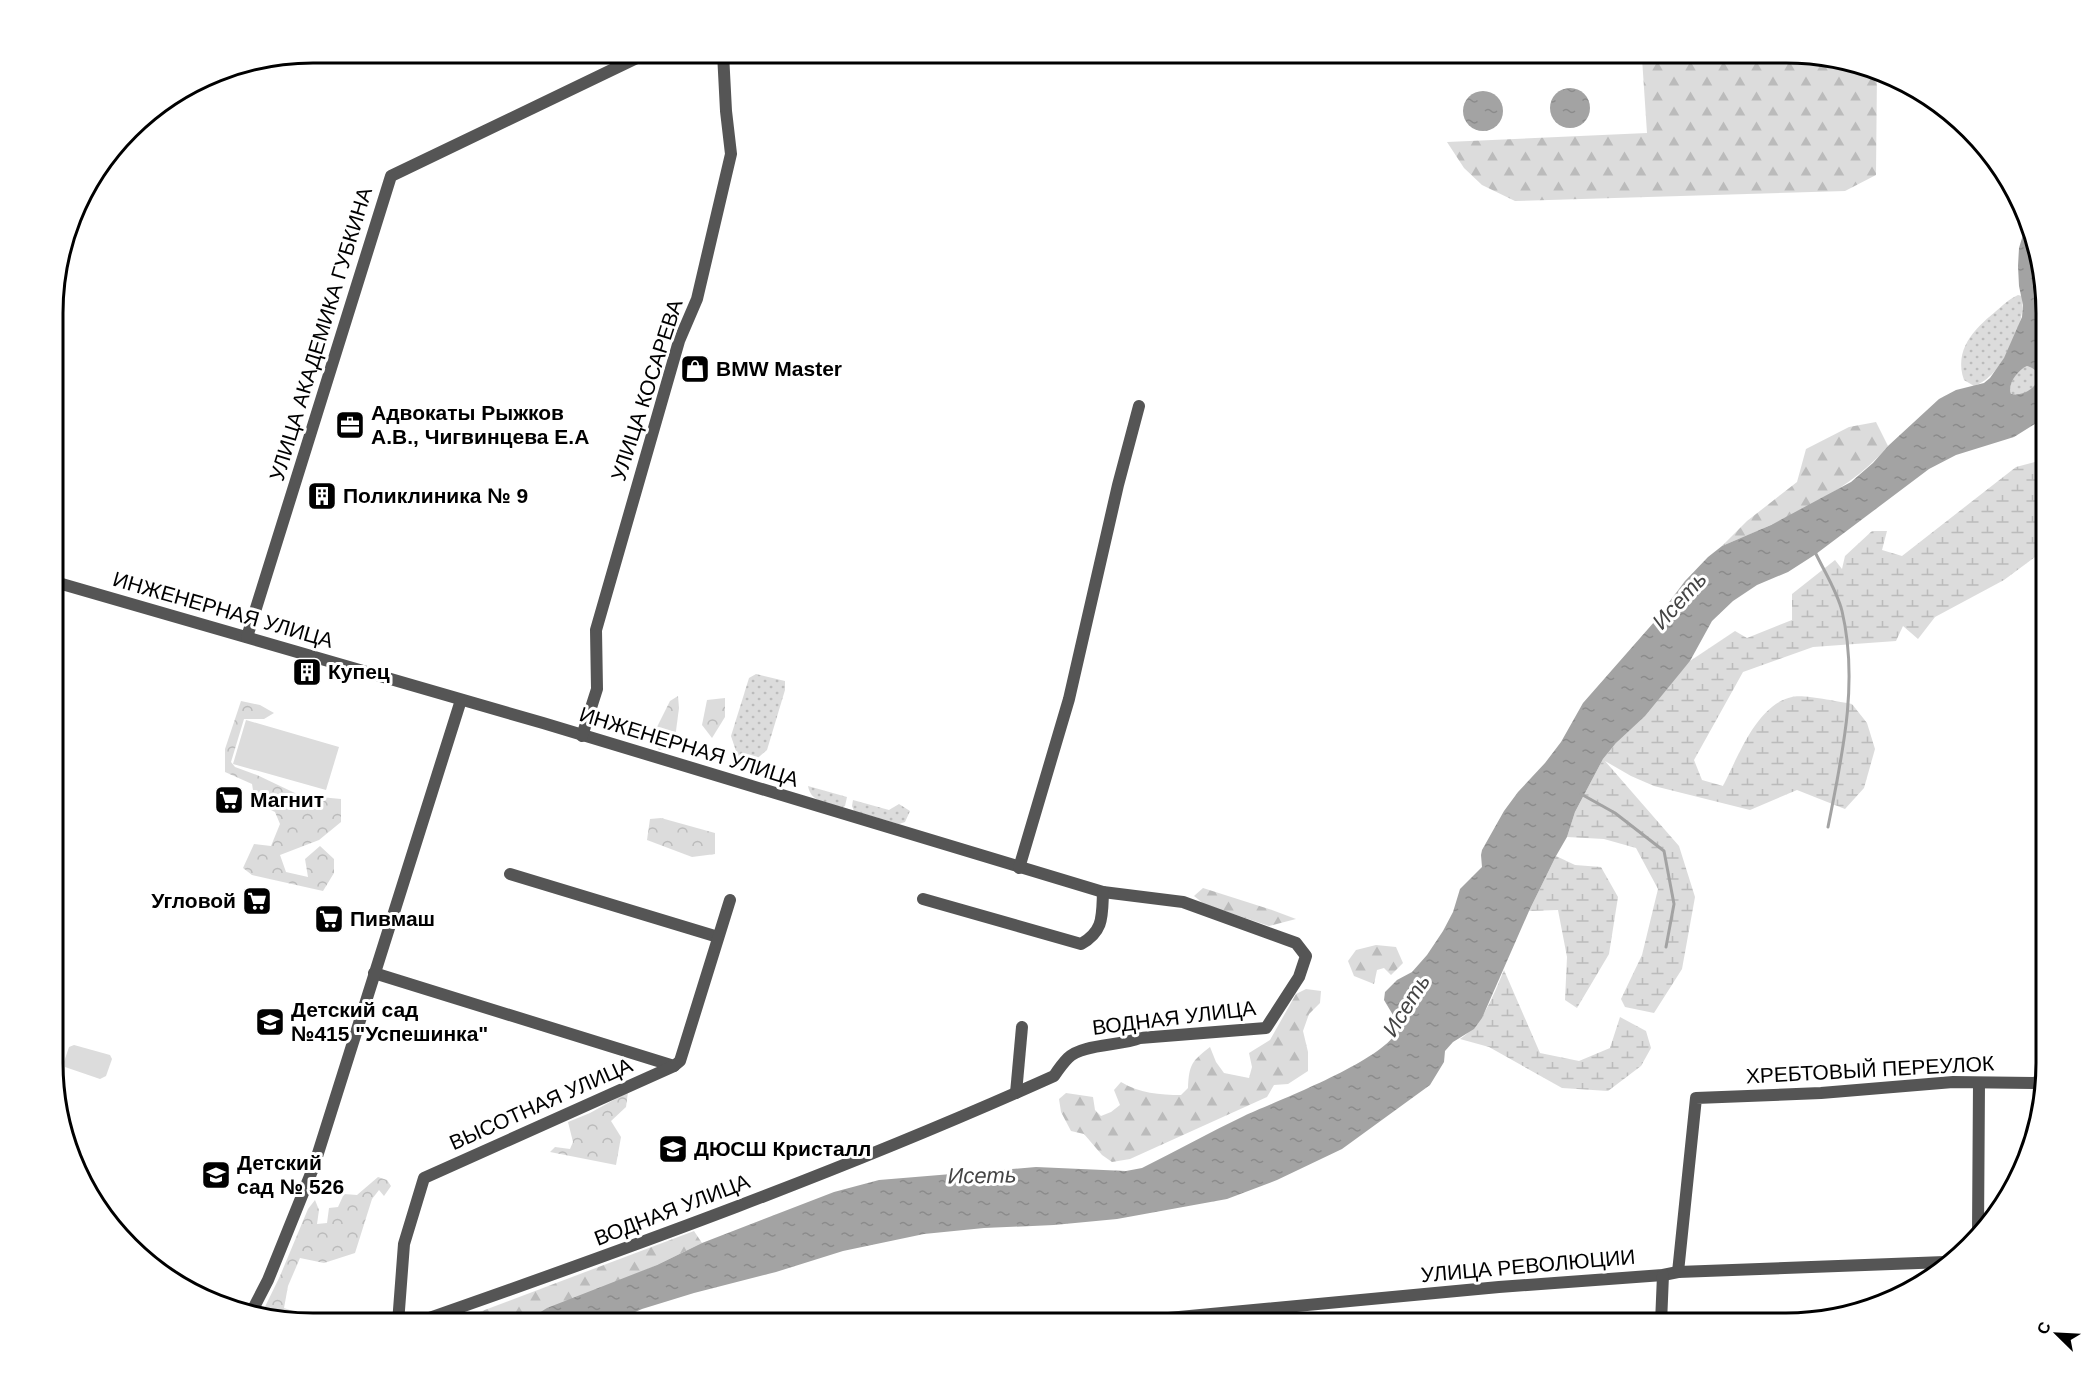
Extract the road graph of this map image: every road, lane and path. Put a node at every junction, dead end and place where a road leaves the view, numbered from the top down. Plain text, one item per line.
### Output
1 (624, 63) edge
2 (724, 63) edge
3 (1139, 406) dead end
4 (63, 584) edge
5 (246, 638) junction
6 (460, 700) junction
7 (582, 735) junction
8 (1019, 868) junction
9 (510, 874) dead end
10 (1103, 892) junction
11 (923, 899) dead end
12 (730, 900) dead end
13 (718, 937) junction
14 (1306, 956) joint
15 (374, 973) junction
16 (1022, 1027) dead end
17 (674, 1066) junction
18 (1979, 1083) junction
19 (2035, 1083) edge
20 (1016, 1093) junction
21 (1978, 1223) edge
22 (1936, 1262) edge
23 (1678, 1272) junction
24 (1663, 1275) junction
25 (255, 1306) edge
26 (399, 1313) edge
27 (444, 1313) edge
28 (1222, 1313) edge
29 (1661, 1313) edge

1 - 5 street, УЛИЦА АКАДЕМИКА ГУБКИНА
2 - 7 street, УЛИЦА КОСАРЕВА
3 - 8 street
4 - 5 street, ИНЖЕНЕРНАЯ УЛИЦА
5 - 6 street, ИНЖЕНЕРНАЯ УЛИЦА
6 - 7 street, ИНЖЕНЕРНАЯ УЛИЦА
6 - 15 street
7 - 8 street, ИНЖЕНЕРНАЯ УЛИЦА
8 - 10 street, ИНЖЕНЕРНАЯ УЛИЦА
9 - 13 street
10 - 11 street
10 - 14 street, ИНЖЕНЕРНАЯ УЛИЦА
12 - 13 street
13 - 17 street
14 - 20 street, ВОДНАЯ УЛИЦА
15 - 17 street
15 - 25 street
16 - 20 street
17 - 26 street, ВЫСОТНАЯ УЛИЦА
18 - 19 street, ХРЕБТОВЫЙ ПЕРЕУЛОК
18 - 21 street
18 - 23 street, ХРЕБТОВЫЙ ПЕРЕУЛОК
20 - 27 street, ВОДНАЯ УЛИЦА
22 - 23 street, УЛИЦА РЕВОЛЮЦИИ
23 - 24 street, УЛИЦА РЕВОЛЮЦИИ
24 - 28 street, УЛИЦА РЕВОЛЮЦИИ
24 - 29 street

